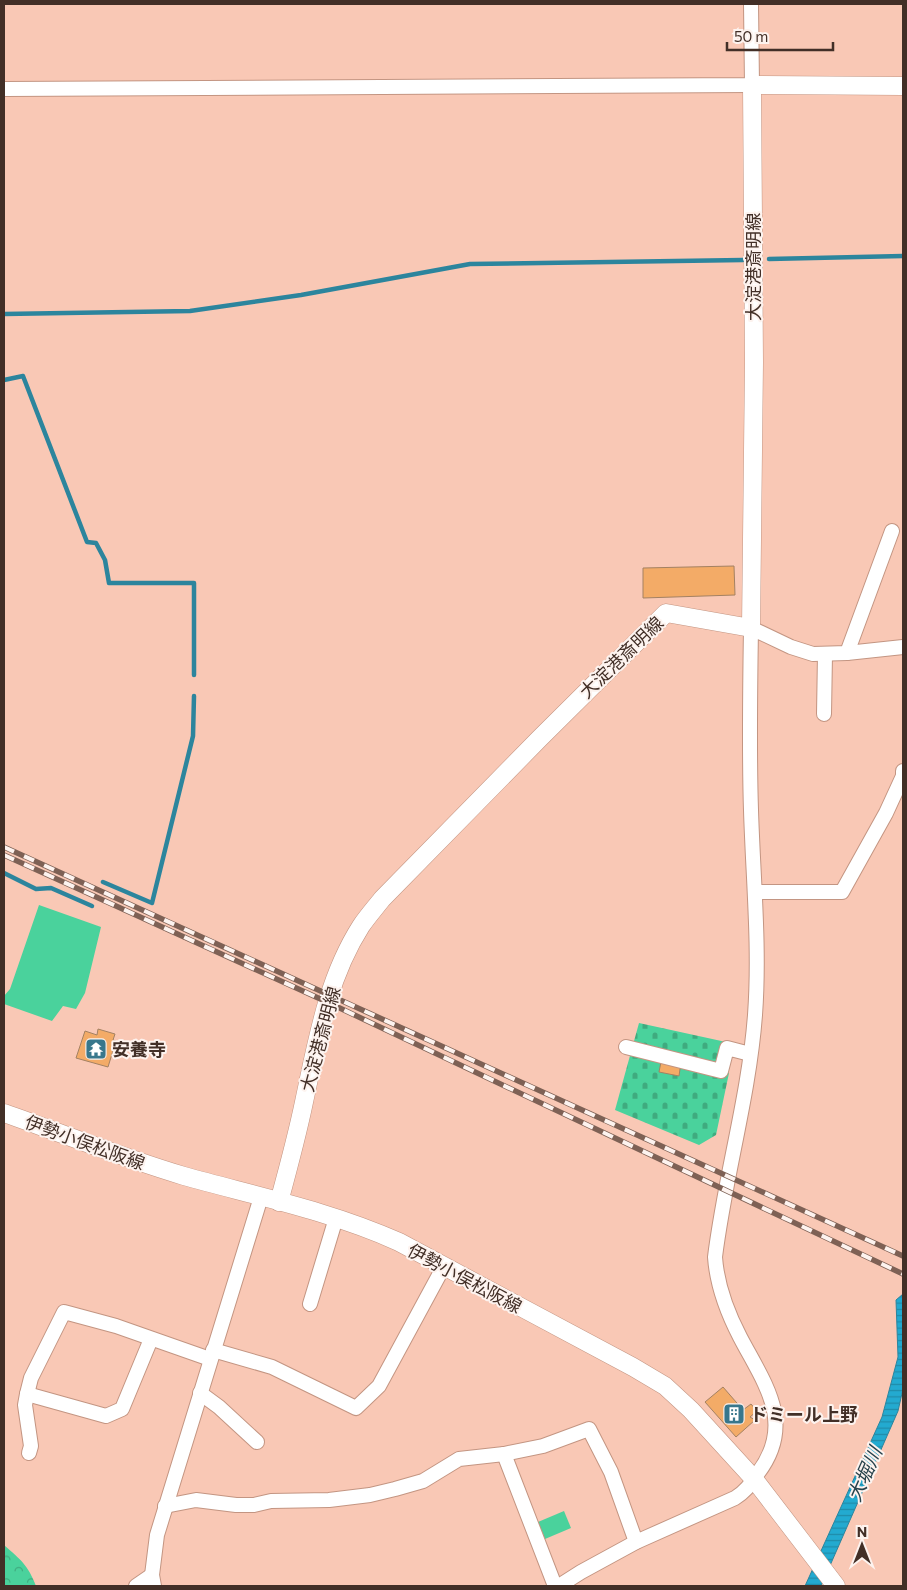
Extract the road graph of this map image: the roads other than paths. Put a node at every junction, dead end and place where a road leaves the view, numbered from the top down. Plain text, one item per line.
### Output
1 (751, 4) edge
2 (752, 85) junction
3 (903, 86) edge
4 (4, 89) edge
5 (892, 531) dead end
6 (751, 628) junction
7 (903, 647) edge
8 (847, 653) junction
9 (825, 654) junction
10 (824, 714) dead end
11 (903, 771) edge
12 (903, 776) edge
13 (755, 892) junction
14 (626, 1047) dead end
15 (750, 1054) junction
16 (4, 1113) edge
17 (260, 1197) junction
18 (279, 1202) junction
19 (336, 1218) junction
20 (444, 1266) junction
21 (310, 1304) dead end
22 (151, 1339) junction
23 (212, 1354) junction
24 (200, 1393) junction
25 (26, 1394) junction
26 (257, 1442) dead end
27 (29, 1453) dead end
28 (504, 1454) junction
29 (754, 1479) junction
30 (165, 1506) junction
31 (636, 1542) junction
32 (153, 1581) edge
33 (834, 1583) edge
34 (136, 1586) edge
35 (555, 1586) edge
36 (559, 1586) edge

1 - 2 street
2 - 3 main road
2 - 4 street
2 - 6 main road, 大淀港斎明線
5 - 8 street
6 - 9 street
6 - 13 street
6 - 18 main road, 大淀港斎明線
7 - 8 street
8 - 9 street
9 - 10 street
11 - 12 street
12 - 13 street
13 - 15 street
14 - 15 street
15 - 29 street
16 - 17 main road, 伊勢小俣松阪線
17 - 18 main road, 伊勢小俣松阪線
17 - 23 street
18 - 19 main road, 伊勢小俣松阪線
19 - 20 main road, 伊勢小俣松阪線
19 - 21 street
20 - 23 street
20 - 29 main road, 伊勢小俣松阪線
22 - 23 street
22 - 25 street
22 - 25 street
23 - 24 street
24 - 26 street
24 - 30 street
25 - 27 street
28 - 30 street
28 - 31 street
28 - 35 street
29 - 31 street
29 - 33 main road, 伊勢小俣松阪線
30 - 32 street
31 - 36 street
32 - 34 street

